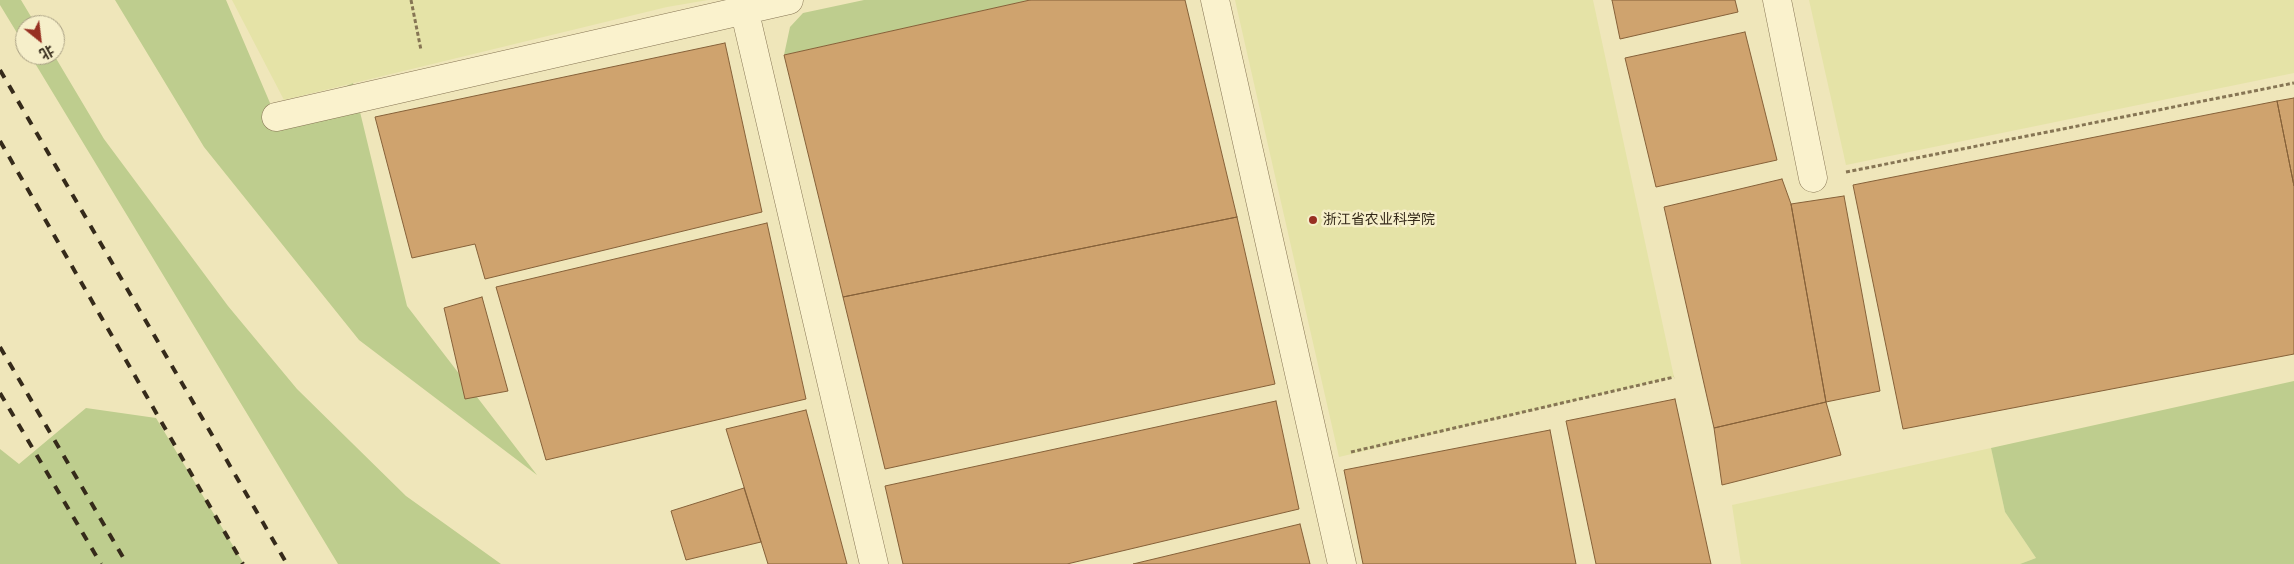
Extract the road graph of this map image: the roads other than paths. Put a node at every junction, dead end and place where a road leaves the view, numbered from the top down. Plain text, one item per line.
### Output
1 (789, 0) edge
2 (1215, 0) edge
3 (1777, 0) edge
4 (743, 5) edge
5 (276, 117) dead end
6 (1813, 178) road end
7 (874, 564) edge
8 (1342, 564) edge

1 - 4 lane
2 - 8 lane
3 - 6 lane
4 - 5 lane
4 - 7 lane

